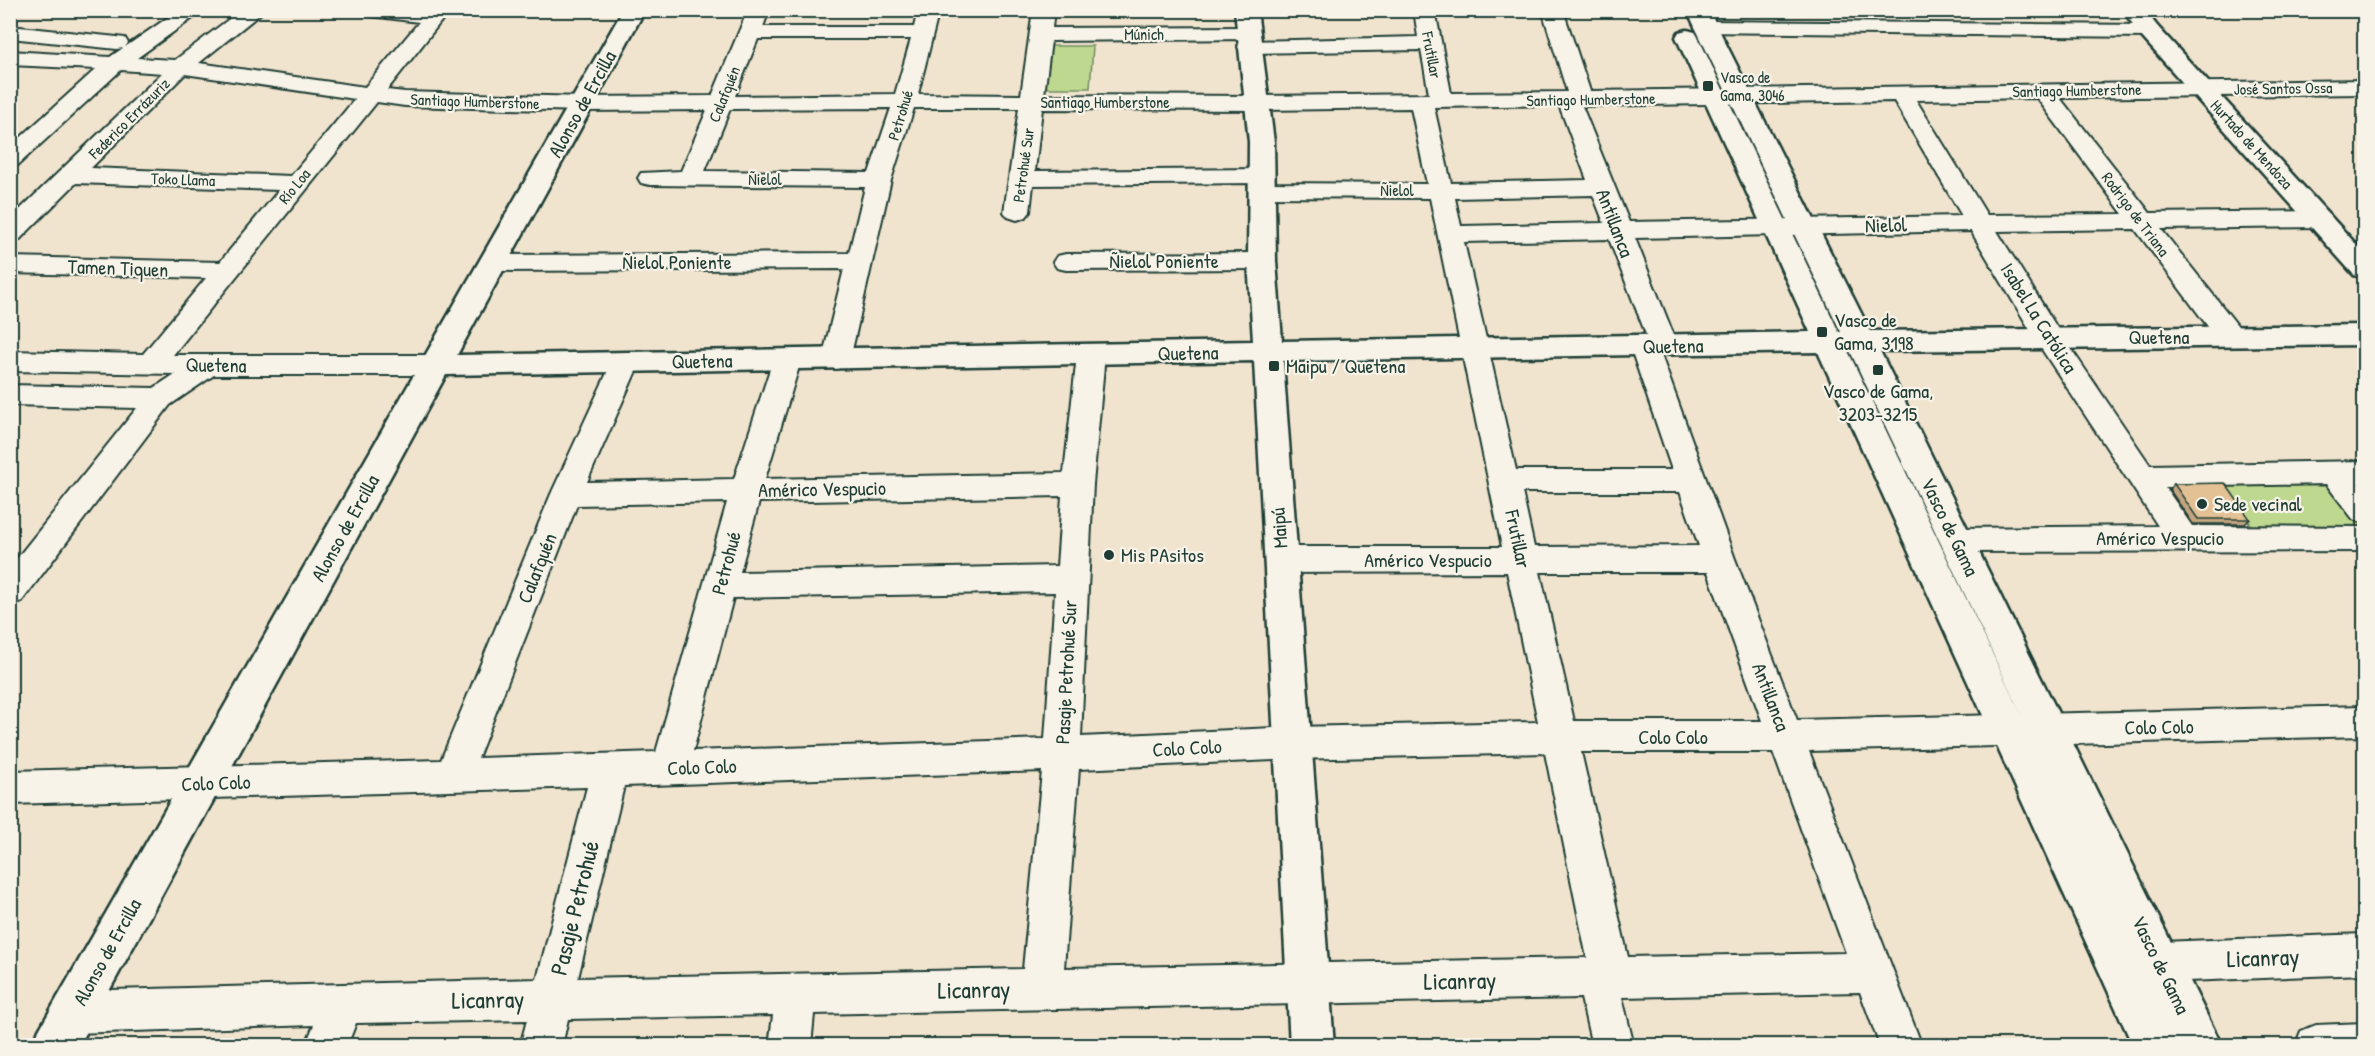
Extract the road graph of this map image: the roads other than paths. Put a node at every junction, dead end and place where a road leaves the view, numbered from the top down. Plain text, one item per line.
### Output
1 (194, 10) edge
2 (255, 10) edge
3 (370, 10) edge
4 (634, 10) edge
5 (759, 10) edge
6 (1044, 10) edge
7 (1424, 10) edge
8 (1552, 10) edge
9 (1675, 10) edge
10 (437, 14) edge
11 (2139, 18) edge
12 (1702, 19) edge
13 (926, 22) edge
14 (1248, 30) edge
15 (10, 32) edge
16 (750, 33) junction
17 (1040, 35) junction
18 (1430, 44) junction
19 (141, 46) junction
20 (10, 58) edge
21 (117, 62) junction
22 (180, 67) junction
23 (2364, 87) edge
24 (2202, 89) junction
25 (2042, 90) junction
26 (1901, 94) junction
27 (371, 95) junction
28 (1728, 96) junction
29 (1575, 99) junction
30 (905, 101) junction
31 (1431, 101) junction
32 (721, 102) junction
33 (1031, 102) junction
34 (1258, 103) junction
35 (583, 104) junction
36 (10, 160) edge
37 (70, 176) junction
38 (650, 178) dead end
39 (690, 178) junction
40 (1022, 178) junction
41 (879, 180) junction
42 (296, 183) junction
43 (1262, 183) junction
44 (1602, 187) junction
45 (1442, 191) junction
46 (1017, 213) dead end
47 (2320, 219) junction
48 (2142, 222) junction
49 (1980, 223) junction
50 (1790, 228) junction
51 (1617, 231) junction
52 (10, 234) edge
53 (1451, 234) junction
54 (860, 261) junction
55 (1262, 261) junction
56 (494, 262) junction
57 (1066, 262) dead end
58 (10, 265) edge
59 (2364, 269) edge
60 (226, 270) junction
61 (2364, 334) edge
62 (2231, 337) junction
63 (2049, 338) junction
64 (1861, 342) junction
65 (1829, 343) junction
66 (1654, 346) junction
67 (1476, 349) junction
68 (1268, 352) junction
69 (1091, 355) junction
70 (836, 359) junction
71 (787, 360) junction
72 (10, 361) edge
73 (626, 362) junction
74 (150, 364) junction
75 (208, 365) junction
76 (436, 365) junction
77 (10, 395) edge
78 (160, 398) junction
79 (2350, 473) edge
80 (2142, 476) junction
81 (1505, 481) junction
82 (1692, 481) junction
83 (1078, 484) junction
84 (746, 491) junction
85 (566, 494) junction
86 (2364, 510) edge
87 (2183, 538) junction
88 (2364, 539) edge
89 (1956, 540) junction
90 (1719, 559) junction
91 (1281, 560) junction
92 (1522, 560) junction
93 (1072, 579) junction
94 (720, 585) junction
95 (10, 592) edge
96 (2364, 722) edge
97 (2008, 729) junction
98 (2046, 729) junction
99 (1786, 736) junction
100 (1560, 737) junction
101 (1293, 743) junction
102 (1062, 754) junction
103 (670, 768) junction
104 (609, 771) junction
105 (453, 775) junction
106 (202, 784) junction
107 (10, 788) edge
108 (2364, 954) edge
109 (2161, 962) junction
110 (1874, 972) junction
111 (1605, 978) junction
112 (1307, 984) junction
113 (1042, 989) junction
114 (796, 994) junction
115 (553, 998) junction
116 (344, 1003) junction
117 (64, 1029) edge
118 (2364, 1044) edge
119 (326, 1046) edge
120 (541, 1046) edge
121 (790, 1046) edge
122 (1311, 1046) edge
123 (1613, 1046) edge
124 (1901, 1046) edge
125 (2156, 1046) edge
126 (2200, 1046) edge
127 (2316, 1046) edge

1 - 19 street
2 - 22 street, Federico Errázuriz
3 - 10 street
4 - 35 street, Alonso de Ercilla
5 - 16 street, Calafquén
6 - 17 street, Petrohué Sur
7 - 18 street, Frutillar
8 - 29 street, Antillanca
9 - 28 street, Vasco de Gama
10 - 27 street, Río Loa
11 - 12 street
11 - 24 street, Hurtado de Mendoza
12 - 28 street, Vasco de Gama
13 - 16 street
13 - 30 street, Petrohué
14 - 17 street, Múnich
14 - 18 street, Múnich
14 - 34 street, Maipú
15 - 19 street
16 - 32 street, Calafquén
17 - 33 street, Petrohué Sur
18 - 31 street, Frutillar
19 - 21 street
20 - 21 street, Santiago Humberstone
21 - 22 street, Santiago Humberstone
21 - 36 street
22 - 27 street, Santiago Humberstone
22 - 37 street, Federico Errázuriz
23 - 24 street, José Santos Ossa
24 - 25 street, Santiago Humberstone
24 - 47 street, Hurtado de Mendoza
25 - 26 street, Santiago Humberstone
25 - 48 street, Rodrigo de Triana
26 - 28 street, Santiago Humberstone
26 - 49 street, Isabel La Católica
27 - 35 street, Santiago Humberstone
27 - 42 street, Río Loa
28 - 29 street, Santiago Humberstone
28 - 50 street, Vasco de Gama
29 - 31 street, Santiago Humberstone
29 - 44 street, Antillanca
30 - 32 street, Santiago Humberstone
30 - 33 street, Santiago Humberstone
30 - 41 street, Petrohué
31 - 34 street, Santiago Humberstone
31 - 45 street, Frutillar
32 - 35 street, Santiago Humberstone
32 - 39 street, Calafquén
33 - 34 street, Santiago Humberstone
33 - 40 street, Petrohué Sur
34 - 43 street, Maipú
35 - 56 street, Alonso de Ercilla
37 - 42 street, Toko Llama
37 - 52 street, Federico Errázuriz
38 - 39 street, Ñielol
39 - 41 street, Ñielol
40 - 43 street, Ñielol
40 - 46 street, Petrohué Sur
41 - 54 street, Petrohué
42 - 60 street, Río Loa
43 - 45 street, Ñielol
43 - 55 street, Maipú
44 - 45 street, Ñielol
44 - 51 street, Antillanca
45 - 53 street, Frutillar
47 - 48 street, Ñielol
47 - 59 street, Hurtado de Mendoza
48 - 49 street, Ñielol
48 - 62 street, Rodrigo de Triana
49 - 50 street, Ñielol
49 - 63 street, Isabel La Católica
50 - 51 street, Ñielol
50 - 64 street, Vasco de Gama
50 - 65 street, Vasco de Gama
51 - 53 street, Ñielol
51 - 66 street, Antillanca
53 - 67 street, Frutillar
54 - 56 street, Ñielol Poniente
54 - 70 street, Petrohué
55 - 57 street, Ñielol Poniente
55 - 68 street, Maipú
56 - 76 street, Alonso de Ercilla
58 - 60 street, Tamen Tiquen
60 - 74 street, Río Loa
61 - 62 street, Quetena
62 - 63 street, Quetena
63 - 64 street, Quetena
63 - 80 street, Isabel La Católica
64 - 65 street, Quetena
64 - 89 street, Vasco de Gama
65 - 66 street, Quetena
65 - 97 street, Vasco de Gama
66 - 67 street, Quetena
66 - 82 street, Antillanca
67 - 68 street, Quetena
67 - 81 street, Frutillar
68 - 69 street, Quetena
68 - 91 street, Maipú
69 - 70 street, Quetena
69 - 83 street, Pasaje Petrohué Sur
70 - 71 street, Quetena
71 - 73 street, Quetena
71 - 84 street, Petrohué
72 - 74 street, Quetena
73 - 76 street, Quetena
73 - 85 street, Calafquén
74 - 75 street, Quetena
75 - 76 street, Quetena
75 - 78 street
76 - 106 street, Alonso de Ercilla
77 - 78 street
78 - 95 street
79 - 80 street
79 - 86 street
80 - 87 street, Isabel La Católica
81 - 82 street
81 - 92 street, Frutillar
82 - 90 street, Antillanca
83 - 84 street, Américo Vespucio
83 - 93 street, Pasaje Petrohué Sur
84 - 85 street, Américo Vespucio
84 - 94 street, Petrohué
85 - 105 street, Calafquén
87 - 88 street, Américo Vespucio
87 - 89 street, Américo Vespucio
89 - 98 street, Vasco de Gama
90 - 92 street, Américo Vespucio
90 - 99 street, Antillanca
91 - 92 street, Américo Vespucio
91 - 101 street, Maipú
92 - 100 street, Frutillar
93 - 94 street
93 - 102 street, Pasaje Petrohué Sur
94 - 103 street, Petrohué
96 - 98 street, Colo Colo
97 - 98 street, Colo Colo
97 - 99 street, Colo Colo
97 - 125 street, Vasco de Gama
98 - 109 street, Vasco de Gama
99 - 100 street, Colo Colo
99 - 110 street, Antillanca
100 - 101 street, Colo Colo
100 - 111 street, Frutillar
101 - 102 street, Colo Colo
101 - 112 street, Maipú
102 - 103 street, Colo Colo
102 - 113 street, Pasaje Petrohué Sur
103 - 104 street, Colo Colo
104 - 105 street, Colo Colo
104 - 115 street, Pasaje Petrohué
105 - 106 street, Colo Colo
106 - 107 street, Colo Colo
106 - 117 street, Alonso de Ercilla
108 - 109 street, Licanray
109 - 126 street, Vasco de Gama
110 - 111 street, Licanray
110 - 124 street, Antillanca
111 - 112 street, Licanray
111 - 123 street, Frutillar
112 - 113 street, Licanray
112 - 122 street, Maipú
113 - 114 street, Licanray
114 - 115 street, Licanray
114 - 121 street
115 - 116 street, Licanray
115 - 120 street, Pasaje Petrohué
116 - 117 street, Licanray
116 - 119 street
118 - 127 street

